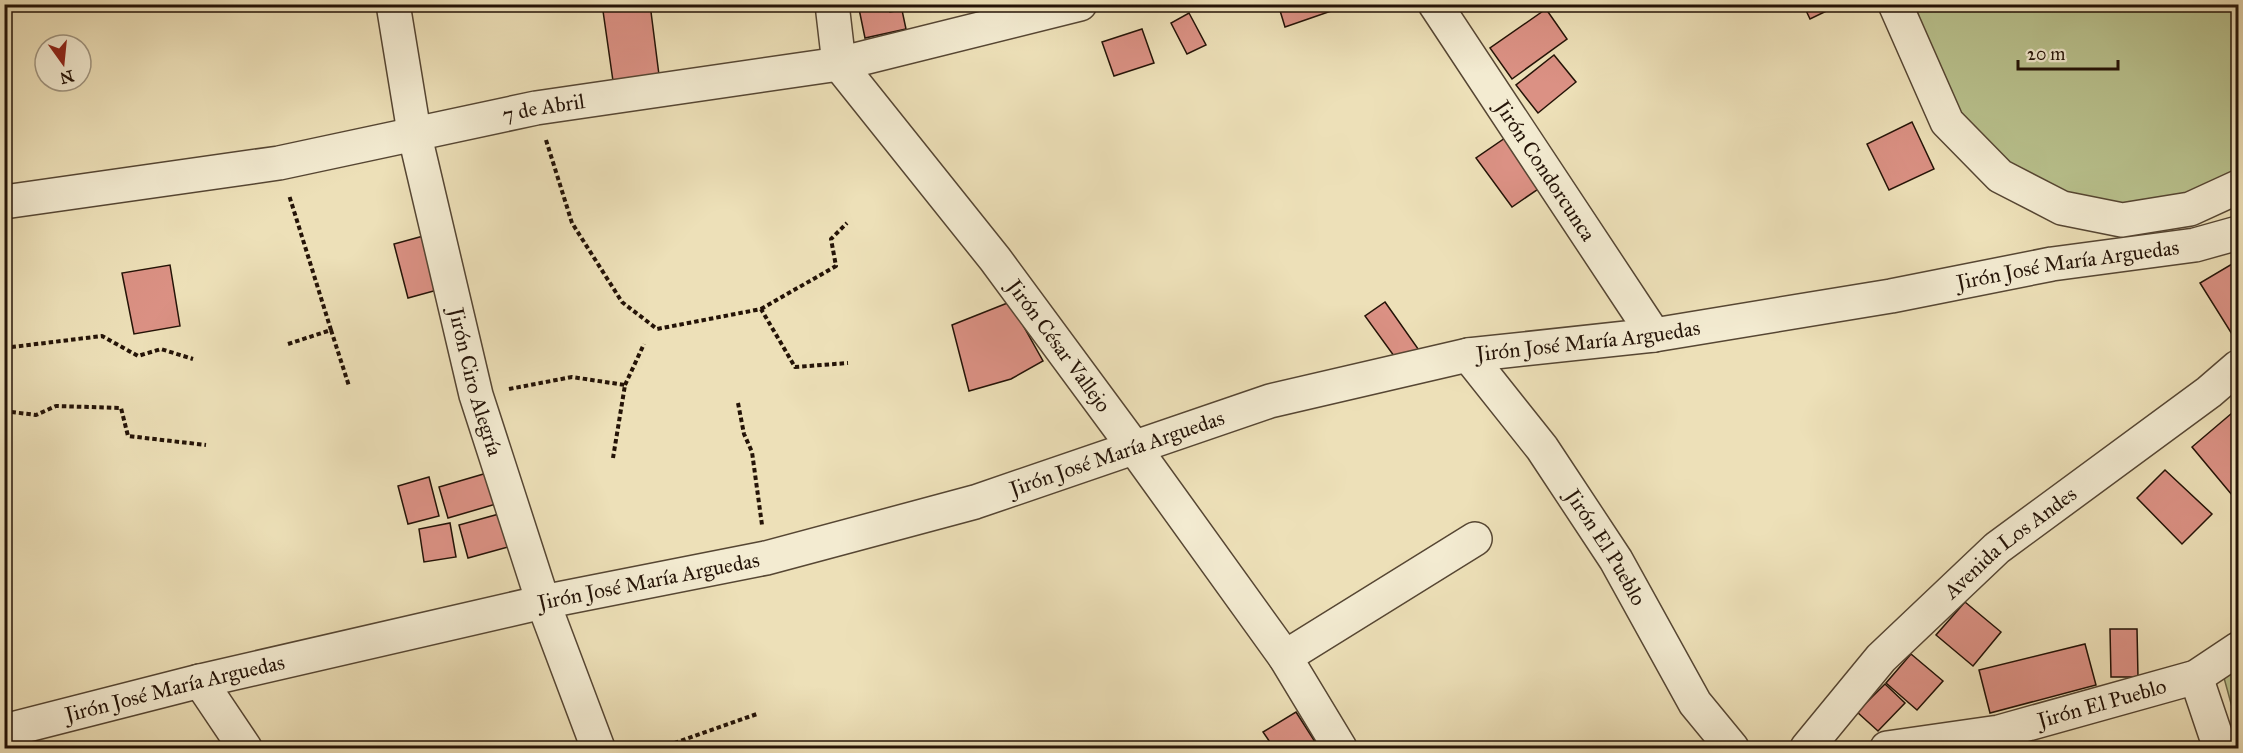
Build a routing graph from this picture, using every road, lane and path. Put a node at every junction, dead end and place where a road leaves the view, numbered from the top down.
1 (393, 4) edge
2 (832, 4) edge
3 (1080, 4) edge
4 (1435, 4) edge
5 (1895, 4) edge
6 (839, 64) junction
7 (536, 108) junction
8 (414, 132) junction
9 (279, 163) junction
10 (2238, 187) edge
11 (4, 202) edge
12 (847, 223) dead end
13 (2238, 233) edge
14 (761, 309) junction
15 (331, 330) junction
16 (1654, 335) junction
17 (288, 344) dead end
18 (644, 344) dead end
19 (4, 348) edge
20 (1468, 355) junction
21 (193, 359) dead end
22 (848, 363) dead end
23 (2238, 367) edge
24 (625, 385) junction
25 (349, 386) dead end
26 (476, 395) junction
27 (738, 403) dead end
28 (4, 411) edge
29 (206, 445) dead end
30 (1133, 446) junction
31 (613, 458) dead end
32 (1475, 539) dead end
33 (766, 558) junction
34 (543, 602) junction
35 (2238, 649) edge
36 (1285, 657) junction
37 (2196, 677) junction
38 (200, 681) junction
39 (758, 714) dead end
40 (4, 731) edge
41 (2001, 740) edge
42 (244, 748) edge
43 (598, 748) edge
44 (660, 748) edge
45 (1340, 748) edge
46 (1732, 748) edge
47 (1807, 748) edge
48 (1887, 748) edge
49 (2220, 748) edge

1 - 8 street, Jirón Ciro Alegría
2 - 6 street
3 - 6 street, 7 de Abril
4 - 16 street, Jirón Condorcunca
5 - 10 street
6 - 7 street, 7 de Abril
6 - 30 street, Jirón César Vallejo
7 - 8 street, 7 de Abril
7 - 14 path
8 - 9 street, 7 de Abril
8 - 26 street, Jirón Ciro Alegría
9 - 11 street, 7 de Abril
9 - 15 path
12 - 14 path
13 - 16 street, Jirón José María Arguedas
14 - 22 path
15 - 17 path
15 - 25 path
16 - 20 street, Jirón José María Arguedas
18 - 24 path
19 - 21 path
20 - 30 street, Jirón José María Arguedas
20 - 46 street, Jirón El Pueblo
23 - 47 street, Avenida Los Andes
24 - 26 path
24 - 31 path
26 - 34 street, Jirón Ciro Alegría
27 - 33 path
28 - 29 path
30 - 33 street, Jirón José María Arguedas
30 - 36 street, Jirón César Vallejo
32 - 36 street
33 - 34 street, Jirón José María Arguedas
34 - 38 street, Jirón José María Arguedas
34 - 43 street, Jirón Ciro Alegría
35 - 37 street, Jirón El Pueblo
36 - 45 street, Jirón César Vallejo
37 - 41 street, Jirón El Pueblo
37 - 49 street
38 - 40 street, Jirón José María Arguedas
38 - 42 street
39 - 44 path
41 - 48 street, Jirón El Pueblo

